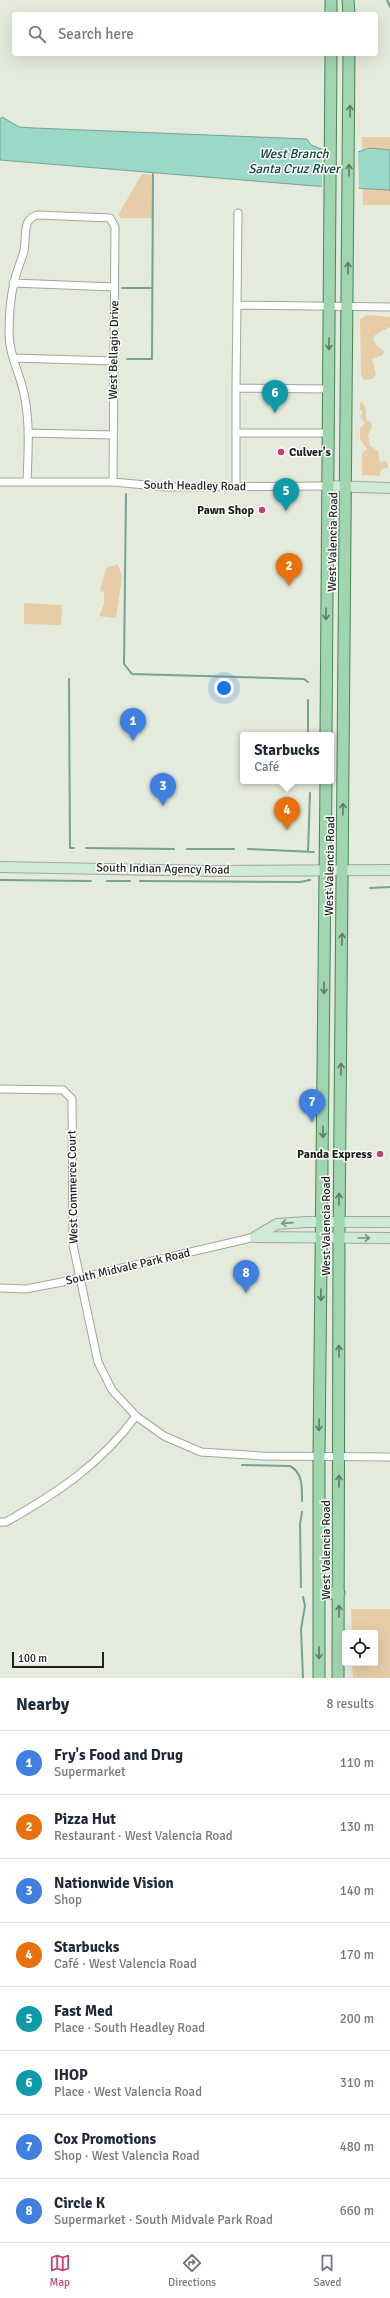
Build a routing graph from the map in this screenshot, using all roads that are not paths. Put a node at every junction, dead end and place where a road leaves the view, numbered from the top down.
1 (331, 0) edge
2 (348, 0) edge
3 (331, 12) edge
4 (348, 12) edge
5 (331, 56) edge
6 (349, 56) edge
7 (238, 213) dead end
8 (14, 283) junction
9 (114, 287) junction
10 (237, 305) junction
11 (330, 305) junction
12 (390, 307) edge
13 (348, 308) junction
14 (13, 358) junction
15 (114, 361) junction
16 (236, 388) junction
17 (328, 389) junction
18 (28, 433) junction
19 (236, 433) junction
20 (327, 433) junction
21 (113, 435) junction
22 (0, 482) edge
23 (26, 482) junction
24 (113, 482) junction
25 (326, 486) junction
26 (236, 487) junction
27 (346, 487) junction
28 (390, 488) edge
29 (326, 696) junction
30 (344, 697) junction
31 (326, 732) edge
32 (326, 784) edge
33 (0, 867) edge
34 (326, 870) junction
35 (390, 870) edge
36 (343, 871) junction
37 (324, 1040) junction
38 (341, 1041) junction
39 (0, 1089) edge
40 (322, 1222) junction
41 (339, 1222) junction
42 (390, 1222) edge
43 (255, 1237) junction
44 (322, 1238) junction
45 (339, 1238) junction
46 (390, 1238) edge
47 (80, 1278) junction
48 (0, 1288) edge
49 (136, 1416) junction
50 (319, 1455) junction
51 (339, 1455) junction
52 (390, 1456) edge
53 (0, 1522) edge
54 (319, 1593) junction
55 (339, 1593) junction
56 (319, 1678) edge
57 (338, 1678) edge

1 - 3 main road
2 - 4 main road
5 - 11 main road, West Valencia Road
13 -> 6 main road, West Valencia Road
7 - 10 street
8 - 9 street
8 - 9 street, West Bellagio Drive
8 - 14 street
9 - 15 street, West Bellagio Drive
10 - 11 street
10 - 16 street
11 - 13 street
11 -> 17 main road, West Valencia Road
12 - 13 street
13 - 27 main road, West Valencia Road
14 - 15 street
14 - 18 street
15 - 21 street, West Bellagio Drive
16 - 17 street
16 - 19 street
17 - 20 main road, West Valencia Road
18 - 21 street
18 - 23 street
19 - 20 street
19 - 26 street
20 - 25 main road, West Valencia Road
21 - 24 street, West Bellagio Drive
22 - 23 street, South Headley Road
23 - 24 street, South Headley Road
24 - 26 street, South Headley Road
25 - 26 street, South Headley Road
25 - 27 street, South Headley Road
25 -> 29 main road, West Valencia Road
27 - 28 street, South Headley Road
27 - 30 main road, West Valencia Road
29 - 30 main road
29 - 31 main road, West Valencia Road
36 -> 30 main road, West Valencia Road
32 - 34 main road, West Valencia Road
33 - 34 street, South Indian Agency Road
34 - 36 street, South Indian Agency Road
34 -> 37 main road, West Valencia Road
35 - 36 street, South Indian Agency Road
38 -> 36 main road, West Valencia Road
37 - 38 main road
37 -> 40 main road, West Valencia Road
41 -> 38 main road, West Valencia Road
39 - 47 street, West Commerce Court
40 - 41 street, South Midvale Park Road
40 -> 43 street, South Midvale Park Road
40 - 44 main road, West Valencia Road
41 - 42 street, South Midvale Park Road
41 - 45 main road, West Valencia Road
43 - 44 street, South Midvale Park Road
43 - 47 street, South Midvale Park Road
44 - 45 street, South Midvale Park Road
44 -> 50 main road, West Valencia Road
45 -> 46 street, South Midvale Park Road
51 -> 45 main road, West Valencia Road
47 - 48 street, South Midvale Park Road
47 - 49 street, West Commerce Court
49 - 50 street, West Commerce Court
49 - 53 street
50 - 51 street, West Commerce Court
50 - 54 main road, West Valencia Road
51 - 52 street, West Commerce Court
55 -> 51 main road, West Valencia Road
54 - 55 main road
54 -> 56 main road, West Valencia Road
57 -> 55 main road, West Valencia Road

